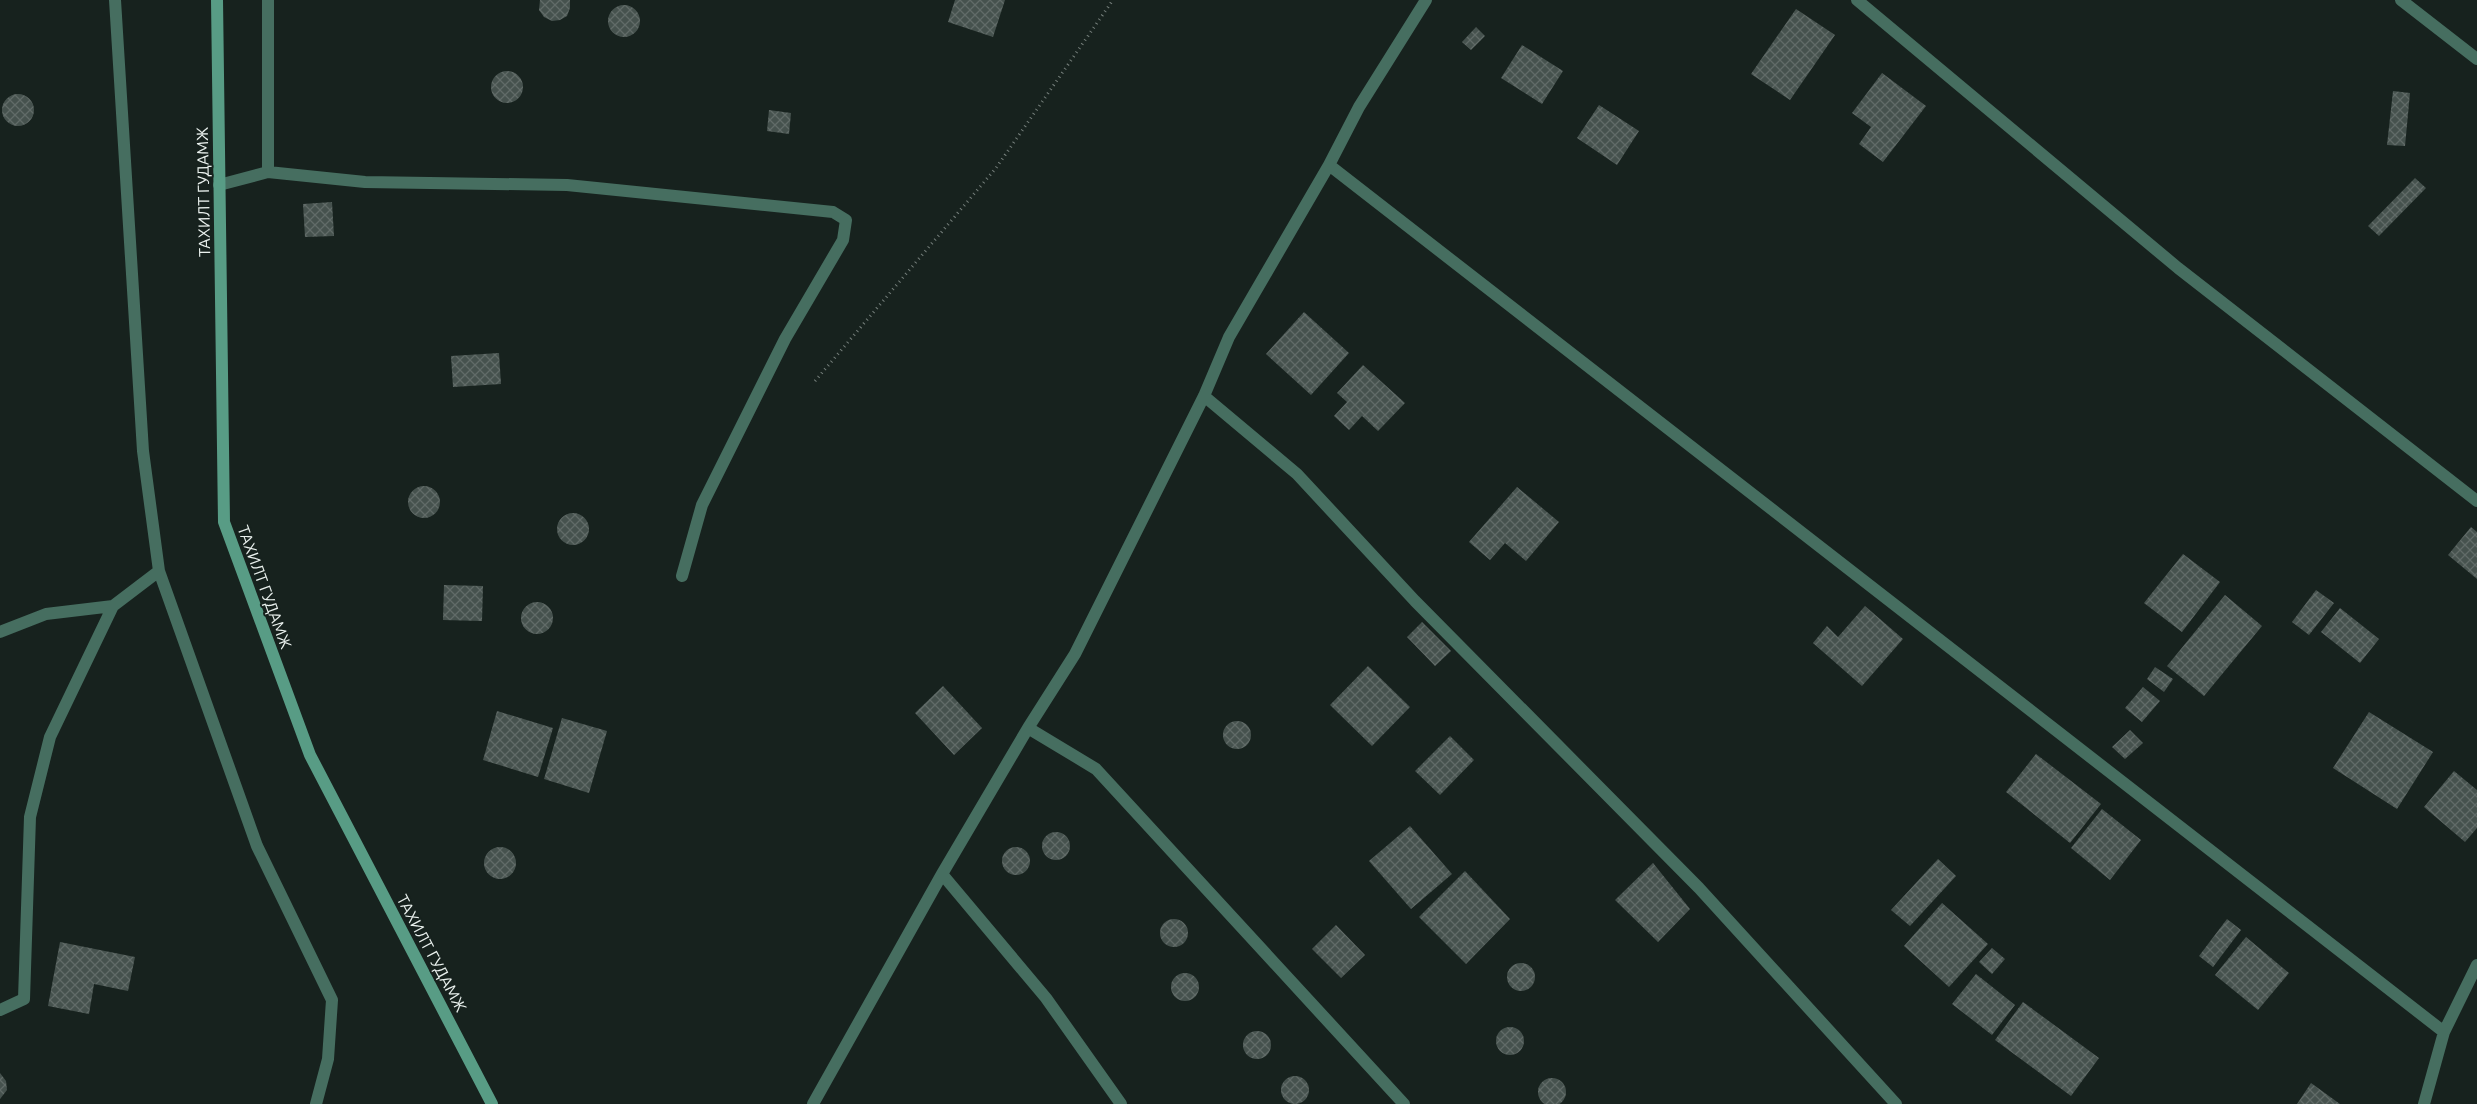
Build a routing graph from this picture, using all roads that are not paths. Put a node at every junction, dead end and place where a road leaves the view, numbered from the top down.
1 (115, 0) edge
2 (217, 0) edge
3 (268, 0) edge
4 (1426, 0) edge
5 (1857, 0) edge
6 (2401, 0) edge
7 (2477, 59) edge
8 (1330, 165) junction
9 (268, 172) junction
10 (220, 185) junction
11 (1204, 396) junction
12 (2477, 501) edge
13 (159, 571) junction
14 (682, 576) dead end
15 (112, 606) junction
16 (0, 632) edge
17 (1028, 728) junction
18 (942, 874) junction
19 (2477, 965) edge
20 (0, 1010) edge
21 (2444, 1032) junction
22 (316, 1104) edge
23 (492, 1104) edge
24 (813, 1104) edge
25 (1121, 1104) edge
26 (1404, 1104) edge
27 (1896, 1104) edge
28 (2424, 1104) edge

1 - 13 street
2 - 10 main road, ТАХИЛТ ГУДАМЖ
3 - 9 street
4 - 8 street
5 - 12 street
6 - 7 street
8 - 11 street
8 - 21 street
9 - 10 street
9 - 14 street
10 - 23 main road, ТАХИЛТ ГУДАМЖ
11 - 17 street
11 - 27 street
13 - 15 street
13 - 22 street
15 - 16 street
15 - 20 street
17 - 18 street
17 - 26 street
18 - 24 street
18 - 25 street
19 - 21 street
21 - 28 street

